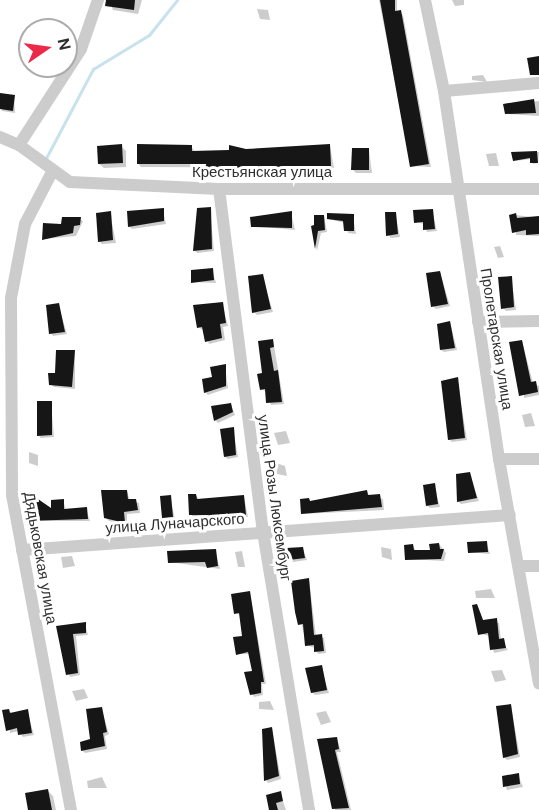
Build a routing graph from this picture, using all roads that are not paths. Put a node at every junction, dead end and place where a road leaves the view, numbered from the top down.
1 (98, 0) edge
2 (425, 0) edge
3 (539, 83) edge
4 (444, 91) junction
5 (0, 137) edge
6 (19, 145) junction
7 (52, 172) junction
8 (456, 187) junction
9 (219, 189) junction
10 (539, 189) edge
11 (539, 321) edge
12 (478, 322) junction
13 (500, 459) junction
14 (539, 459) edge
15 (510, 515) junction
16 (263, 532) junction
17 (22, 550) junction
18 (519, 566) junction
19 (539, 566) edge
20 (539, 683) edge
21 (71, 810) edge
22 (309, 810) edge

1 - 6 street
2 - 4 street, Пролетарская улица
3 - 4 street
4 - 8 street, Пролетарская улица
5 - 6 street, Крестьянская улица
6 - 7 street, Крестьянская улица
7 - 9 street, Крестьянская улица
7 - 17 street, Дядьковская улица
8 - 9 street, Крестьянская улица
8 - 10 street, Крестьянская улица
8 - 12 street, Пролетарская улица
9 - 16 street, улица Розы Люксембург
11 - 12 street
12 - 13 street, Пролетарская улица
13 - 14 street
13 - 15 street, Пролетарская улица
15 - 16 street, улица Луначарского
15 - 18 street, Пролетарская улица
16 - 17 street, улица Луначарского
16 - 22 street, улица Розы Люксембург
17 - 21 street, Дядьковская улица
18 - 19 street
18 - 20 street, Пролетарская улица

